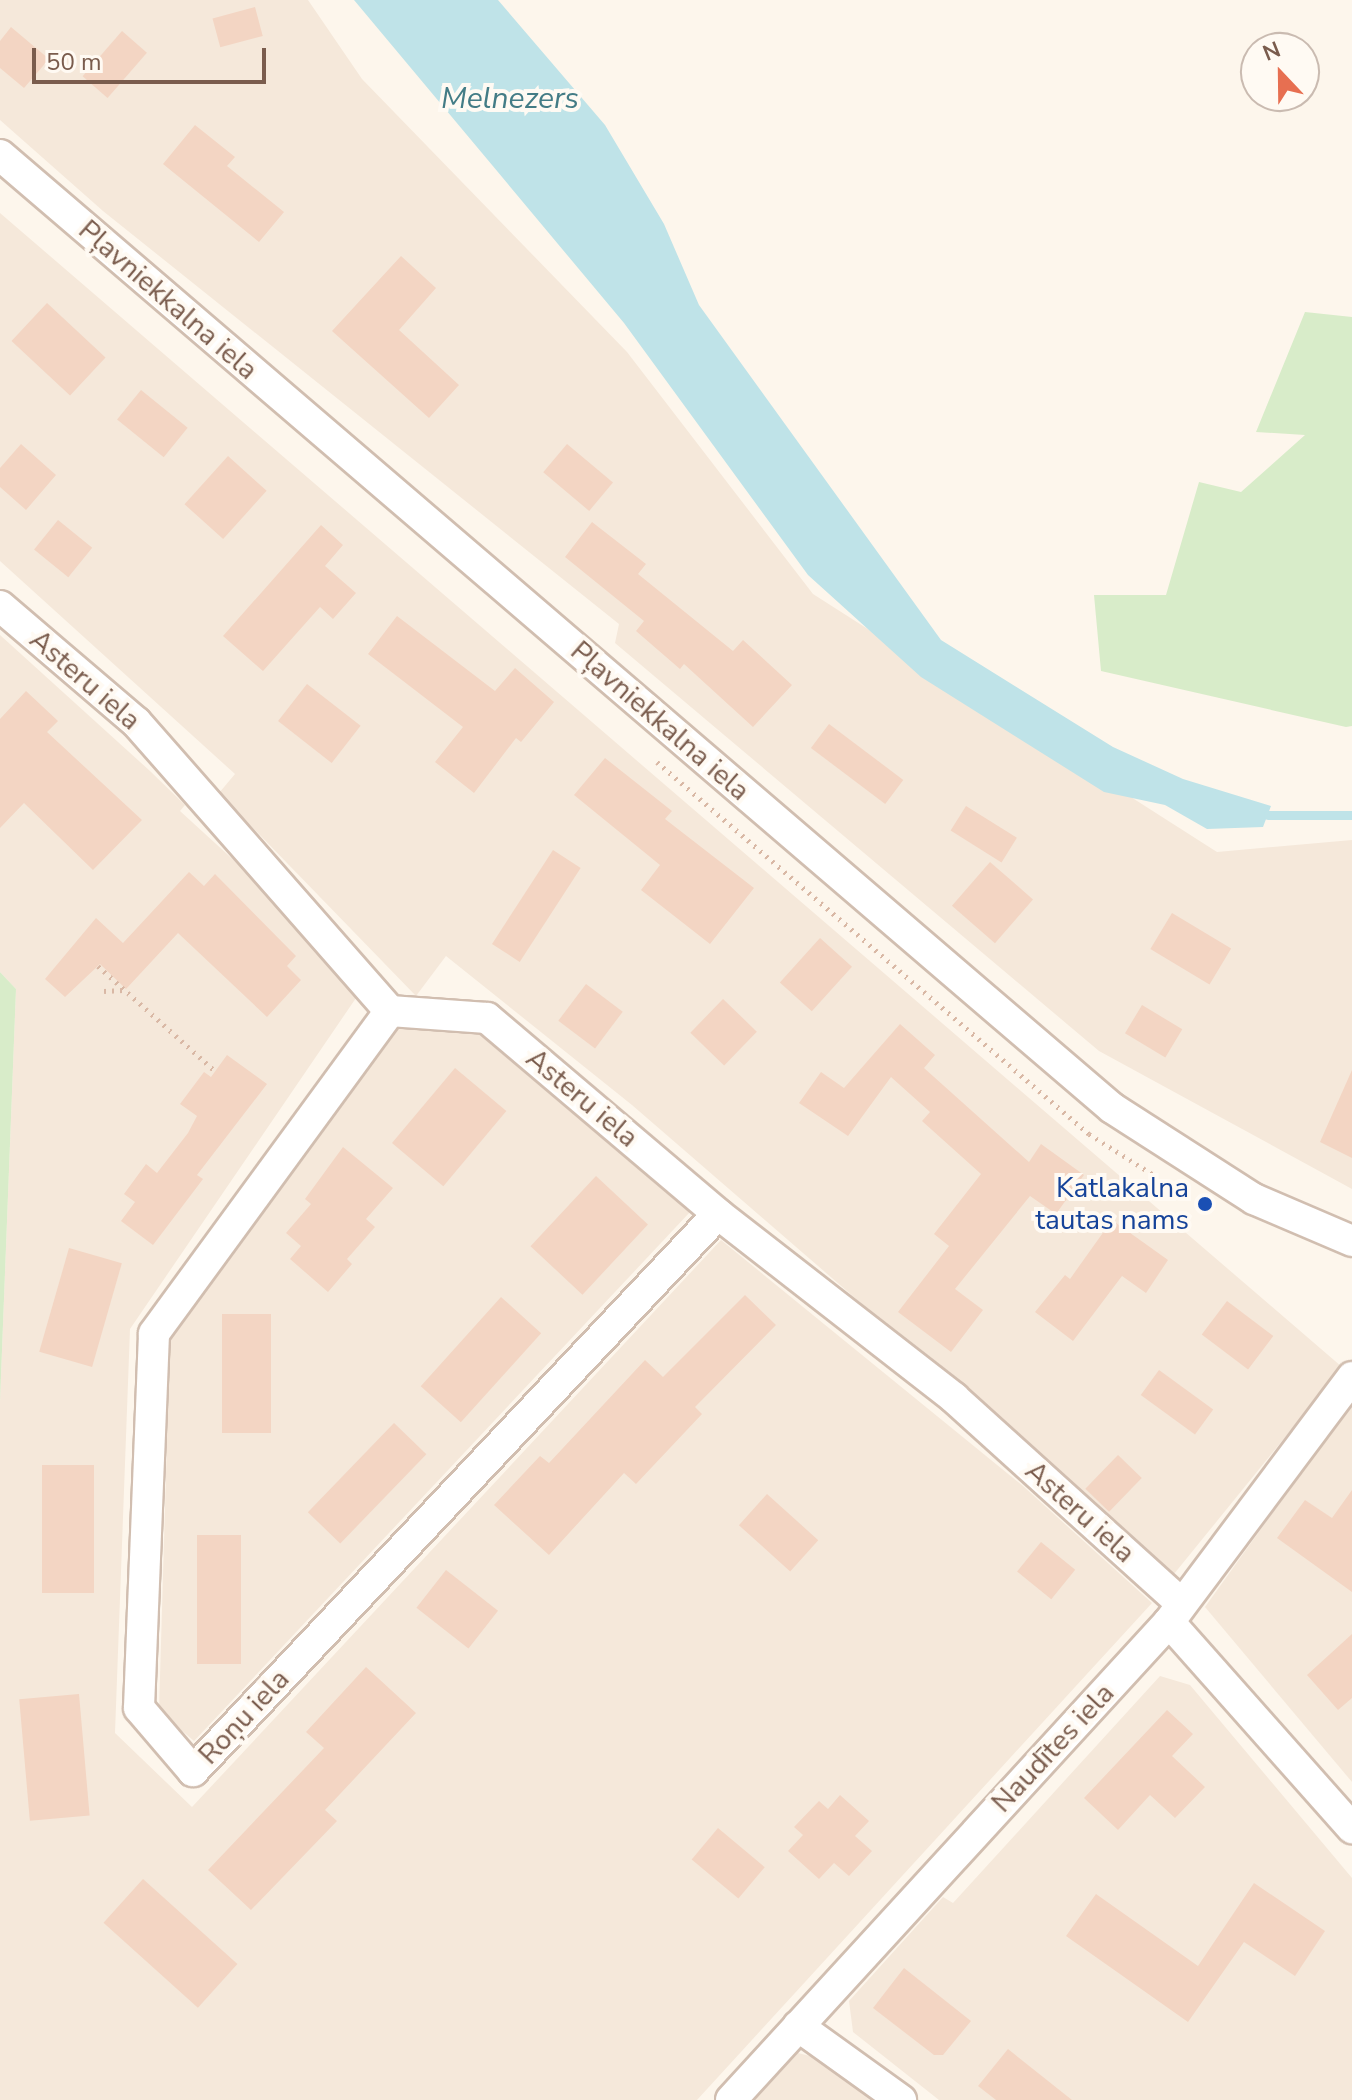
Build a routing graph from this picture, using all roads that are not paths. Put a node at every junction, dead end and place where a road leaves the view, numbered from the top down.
1 (0, 155) edge
2 (0, 606) edge
3 (390, 1011) junction
4 (718, 1214) junction
5 (1352, 1241) edge
6 (1352, 1377) edge
7 (1175, 1613) junction
8 (1352, 1828) edge
9 (798, 2026) junction
10 (731, 2100) edge
11 (901, 2100) edge

1 - 5 street, Pļavniekkalna iela
2 - 3 street, Asteru iela
3 - 4 street, Asteru iela
3 - 4 street, Roņu iela
4 - 7 street, Asteru iela
6 - 7 street, Naudītes iela
7 - 8 street, Asteru iela
7 - 9 street, Naudītes iela
9 - 10 street, Naudītes iela
9 - 11 street

